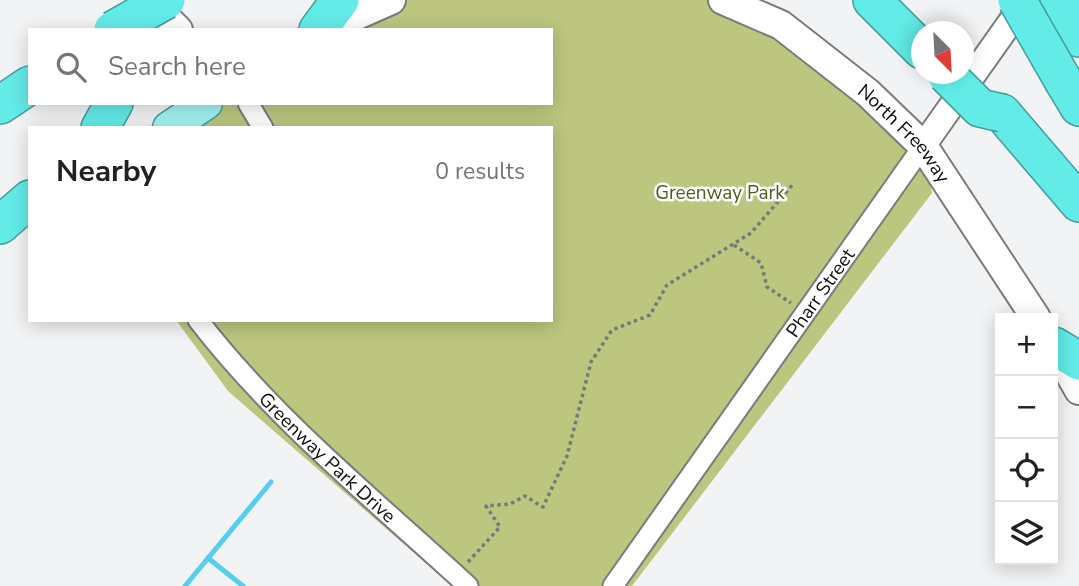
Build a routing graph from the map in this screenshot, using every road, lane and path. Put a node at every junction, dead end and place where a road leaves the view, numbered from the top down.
1 (340, 0) edge
2 (391, 0) edge
3 (723, 0) edge
4 (872, 0) edge
5 (898, 0) edge
6 (1030, 0) edge
7 (153, 6) edge
8 (911, 23) edge
9 (115, 28) edge
10 (176, 28) edge
11 (322, 28) edge
12 (326, 28) edge
13 (911, 34) edge
14 (1079, 38) edge
15 (974, 82) edge
16 (956, 84) edge
17 (28, 86) edge
18 (1074, 92) edge
19 (0, 105) edge
20 (113, 105) edge
21 (203, 105) edge
22 (249, 105) edge
23 (1012, 123) junction
24 (101, 126) edge
25 (172, 126) edge
26 (262, 126) edge
27 (923, 146) junction
28 (794, 183) dead end
29 (28, 201) edge
30 (1079, 203) edge
31 (28, 218) edge
32 (0, 225) edge
33 (0, 235) edge
34 (734, 245) junction
35 (805, 313) junction
36 (1035, 313) edge
37 (200, 322) edge
38 (1058, 348) edge
39 (1079, 390) edge
40 (462, 581) edge
41 (613, 586) edge

1 - 11 highway
2 - 12 main road
3 - 27 main road, North Freeway
4 - 13 highway
5 - 8 highway
6 - 14 highway
6 - 18 highway, bridge
6 - 27 street, Pharr Street
7 - 9 highway, bridge
7 - 10 main road
15 - 23 highway
16 - 23 highway, bridge
17 - 19 highway
20 - 24 highway
21 - 25 main road
22 - 26 street
23 - 30 highway
27 - 35 street, Pharr Street
27 - 36 main road, North Freeway
28 - 34 path
29 - 32 highway
31 - 33 main road
34 - 35 path
34 - 40 path
35 - 41 street, Pharr Street
37 - 40 street, Greenway Park Drive
38 - 39 main road, North Freeway

